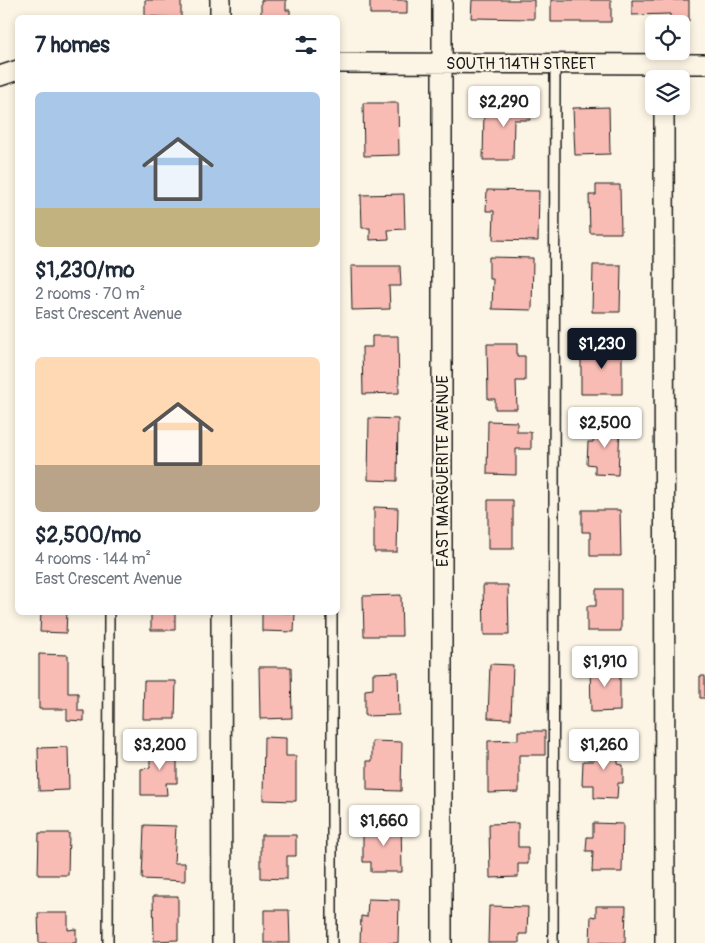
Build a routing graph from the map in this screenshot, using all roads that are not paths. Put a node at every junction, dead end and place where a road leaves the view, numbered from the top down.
1 (220, 0) edge
2 (442, 0) edge
3 (220, 15) edge
4 (340, 63) edge
5 (442, 63) junction
6 (555, 64) junction
7 (705, 64) edge
8 (648, 70) edge
9 (670, 70) edge
10 (15, 71) edge
11 (0, 76) edge
12 (664, 115) edge
13 (108, 615) edge
14 (221, 615) edge
15 (332, 615) edge
16 (108, 943) edge
17 (222, 943) edge
18 (332, 943) edge
19 (442, 943) edge
20 (553, 943) edge
21 (665, 943) edge

1 - 3 street
2 - 5 street, EAST MARGUERITE AVENUE
4 - 5 street, SOUTH 114TH STREET
5 - 6 street, SOUTH 114TH STREET
5 - 19 street, EAST MARGUERITE AVENUE
6 - 8 street, SOUTH 114TH STREET
6 - 20 lane
7 - 9 street, SOUTH 114TH STREET
10 - 11 street
12 - 21 street
13 - 16 lane
14 - 17 street
15 - 18 lane

